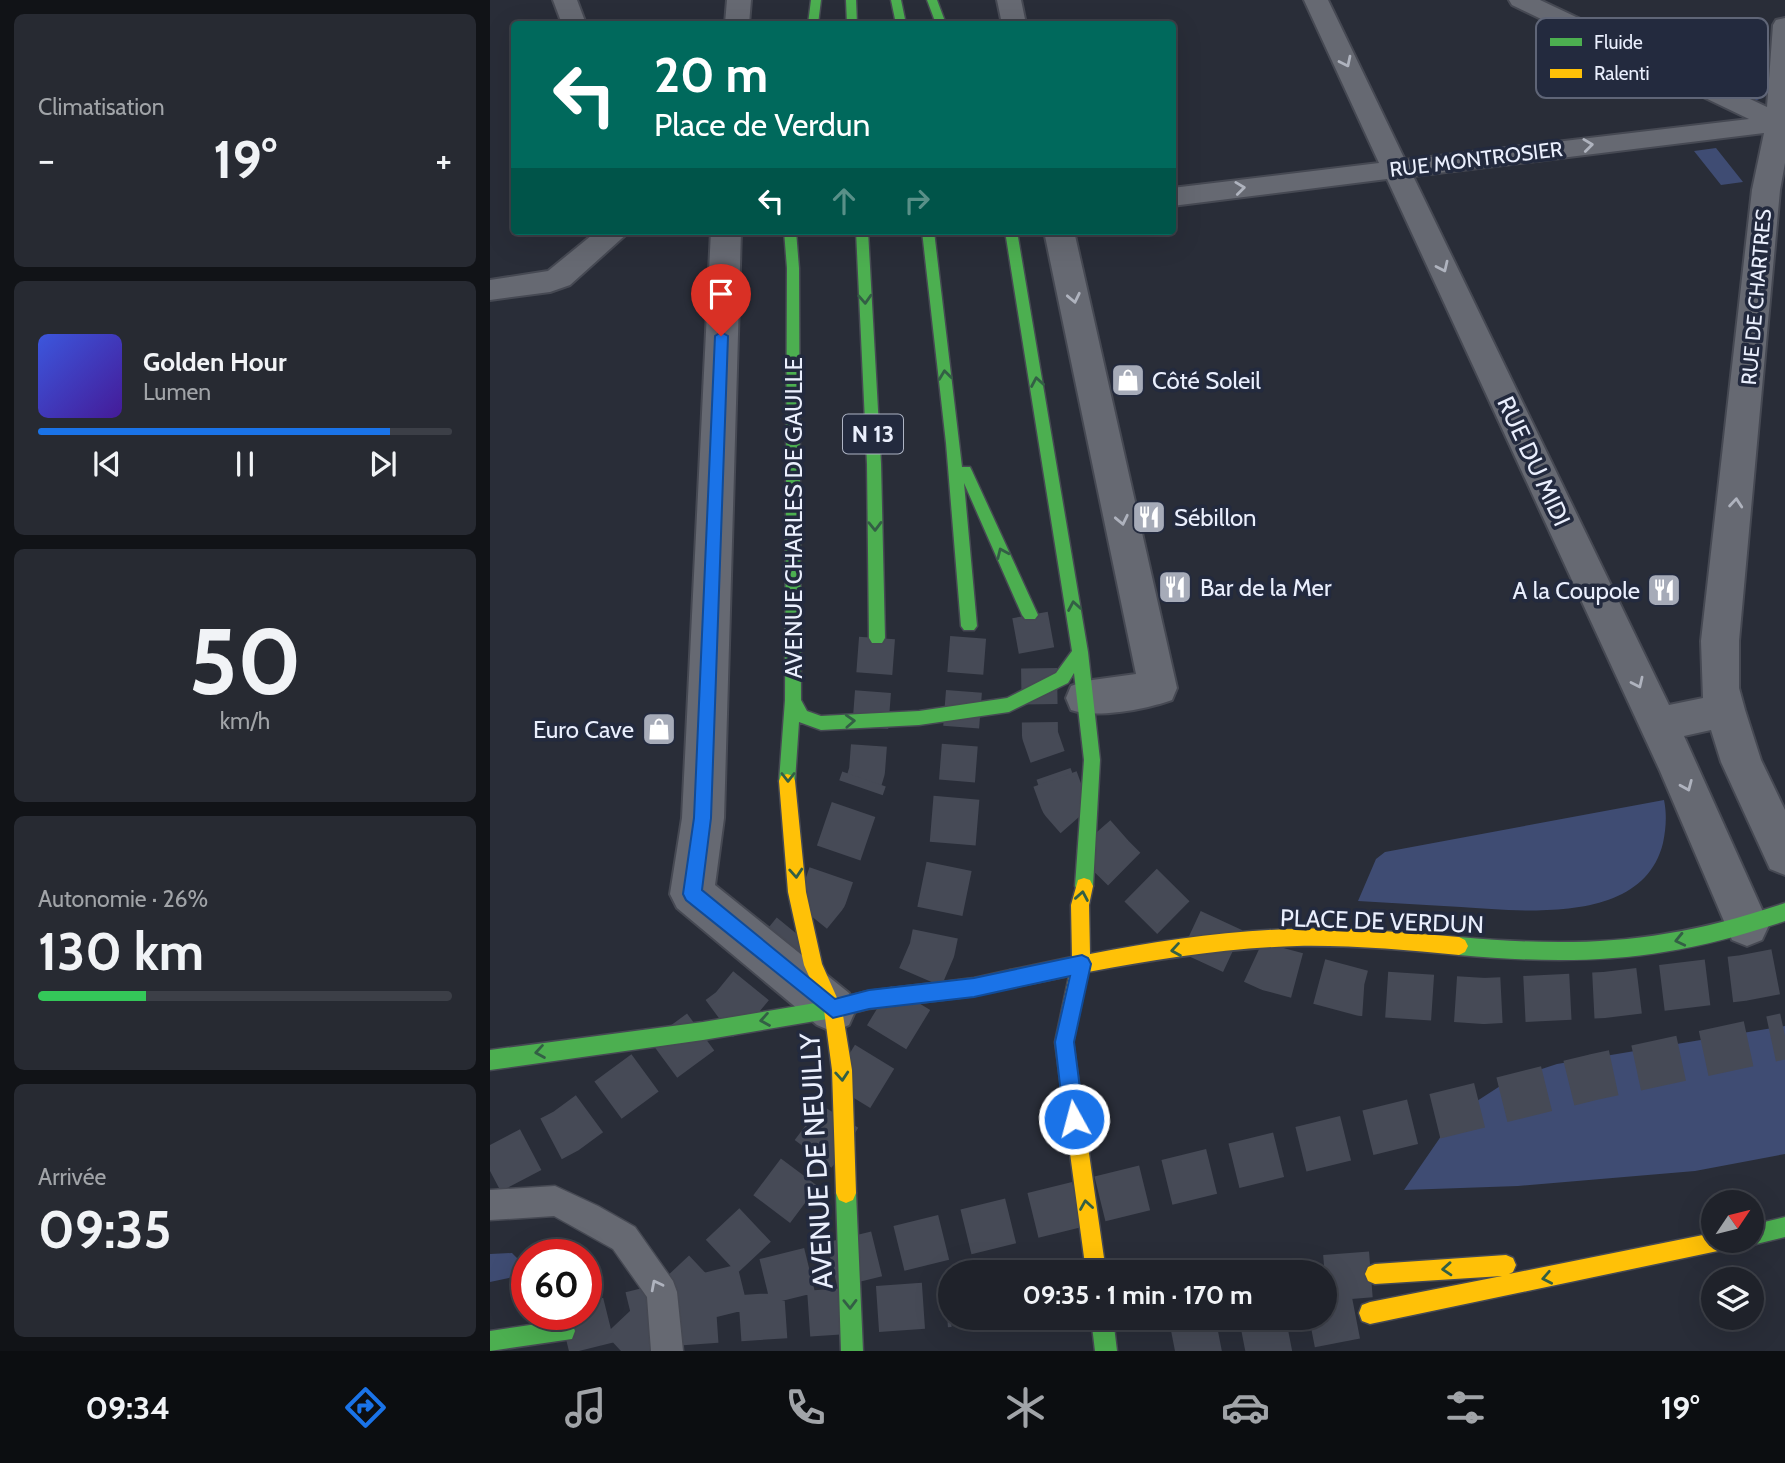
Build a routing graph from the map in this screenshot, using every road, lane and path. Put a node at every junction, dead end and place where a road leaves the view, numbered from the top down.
1 (565, 0) edge
2 (739, 0) edge
3 (816, 0) edge
4 (851, 0) edge
5 (896, 0) edge
6 (932, 0) edge
7 (1009, 0) edge
8 (1316, 0) edge
9 (1521, 0) edge
10 (1559, 18) edge
11 (573, 21) edge
12 (737, 21) edge
13 (813, 21) edge
14 (852, 21) edge
15 (900, 21) edge
16 (940, 21) edge
17 (1013, 21) edge
18 (1785, 25) edge
19 (1783, 52) edge
20 (1726, 98) edge
21 (1782, 125) edge
22 (1396, 168) junction
23 (1176, 196) edge
24 (610, 235) edge
25 (726, 235) edge
26 (790, 235) edge
27 (862, 235) edge
28 (928, 235) edge
29 (1012, 235) edge
30 (1060, 235) edge
31 (490, 290) edge
32 (953, 443) junction
33 (1030, 615) tunnel mouth
34 (970, 626) tunnel mouth
35 (877, 638) tunnel mouth
36 (1080, 652) junction
37 (1085, 698) junction
38 (793, 700) junction
39 (1725, 710) junction
40 (1658, 724) junction
41 (790, 806) joint
42 (1785, 855) edge
43 (1766, 919) edge
44 (1082, 964) junction
45 (833, 1009) junction
46 (490, 1060) edge
47 (490, 1205) edge
48 (1785, 1227) edge
49 (1764, 1232) edge
50 (1701, 1246) edge
51 (1662, 1255) junction
52 (1094, 1260) edge
53 (1376, 1274) tunnel mouth
54 (1370, 1313) tunnel mouth
55 (1103, 1330) edge
56 (564, 1331) tunnel mouth
57 (490, 1342) edge
58 (667, 1351) edge
59 (852, 1351) edge
60 (1106, 1351) edge

1 - 11 street
2 - 12 street
3 - 13 main road
4 - 14 main road
5 - 15 main road
6 - 16 main road
7 - 17 street
8 -> 22 street, RUE DU MIDI
9 - 10 street
18 - 19 street, RUE DE CHARTRES
19 - 21 street, RUE DE CHARTRES
20 - 21 street
22 -> 21 street, RUE MONTROSIER
39 -> 21 street, RUE DE CHARTRES
23 -> 22 street, RUE MONTROSIER
22 -> 40 street, RUE DU MIDI
24 - 31 street
25 - 45 street
26 - 38 main road, AVENUE CHARLES DE GAULLE
27 -> 35 main road, N 13
32 -> 28 main road
36 -> 29 main road
30 -> 37 street
33 -> 32 main road
32 - 34 main road
36 - 37 main road
38 -> 36 main road
44 -> 37 main road
38 -> 41 main road, AVENUE CHARLES DE GAULLE
39 - 40 street
39 - 42 street, RUE DE CHARTRES
40 -> 43 street, RUE DU MIDI
41 -> 45 main road, AVENUE DE NEUILLY
43 -> 44 main road, PLACE DE VERDUN
44 - 45 main road, PLACE DE VERDUN
52 -> 44 main road
45 -> 46 main road, PLACE DE VERDUN
45 -> 59 main road, AVENUE DE NEUILLY
58 -> 47 lane
48 - 49 main road
50 - 51 main road
51 -> 53 main road
51 -> 54 main road
55 - 60 main road
56 - 57 main road

